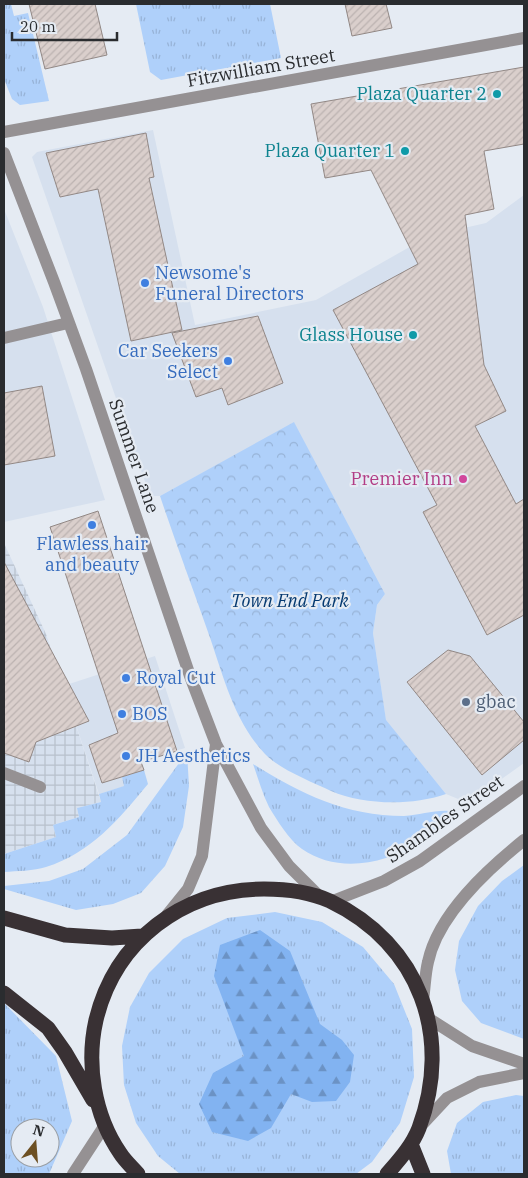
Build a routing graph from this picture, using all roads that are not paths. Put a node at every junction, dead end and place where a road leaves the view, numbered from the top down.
1 (524, 38) edge
2 (4, 132) edge
3 (4, 154) edge
4 (68, 323) junction
5 (4, 338) edge
6 (216, 744) junction
7 (4, 773) edge
8 (524, 786) edge
9 (40, 787) dead end
10 (524, 840) edge
11 (326, 900) junction
12 (166, 917) junction
13 (4, 918) edge
14 (142, 936) junction
15 (4, 993) edge
16 (423, 1000) junction
17 (428, 1018) junction
18 (524, 1064) edge
19 (524, 1073) edge
20 (99, 1110) junction
21 (105, 1125) junction
22 (418, 1129) junction
23 (411, 1144) junction
24 (73, 1174) edge
25 (138, 1174) edge
26 (387, 1174) edge
27 (423, 1174) edge

1 - 2 street, Fitzwilliam Street
3 - 4 street, Summer Lane
4 - 5 street
4 - 6 street, Summer Lane
6 - 11 street, Summer Lane
6 - 12 street, Summer Lane
7 - 9 street
8 - 11 street, Shambles Street
10 - 16 street
11 - 12 highway
11 - 16 highway
12 - 14 highway
13 - 14 highway
14 - 20 highway
15 - 20 highway
16 - 17 highway
17 - 18 street
17 - 22 highway
19 - 22 street
20 - 21 highway
21 - 24 street
21 - 25 highway
22 - 23 highway
23 - 26 highway
23 - 27 highway

